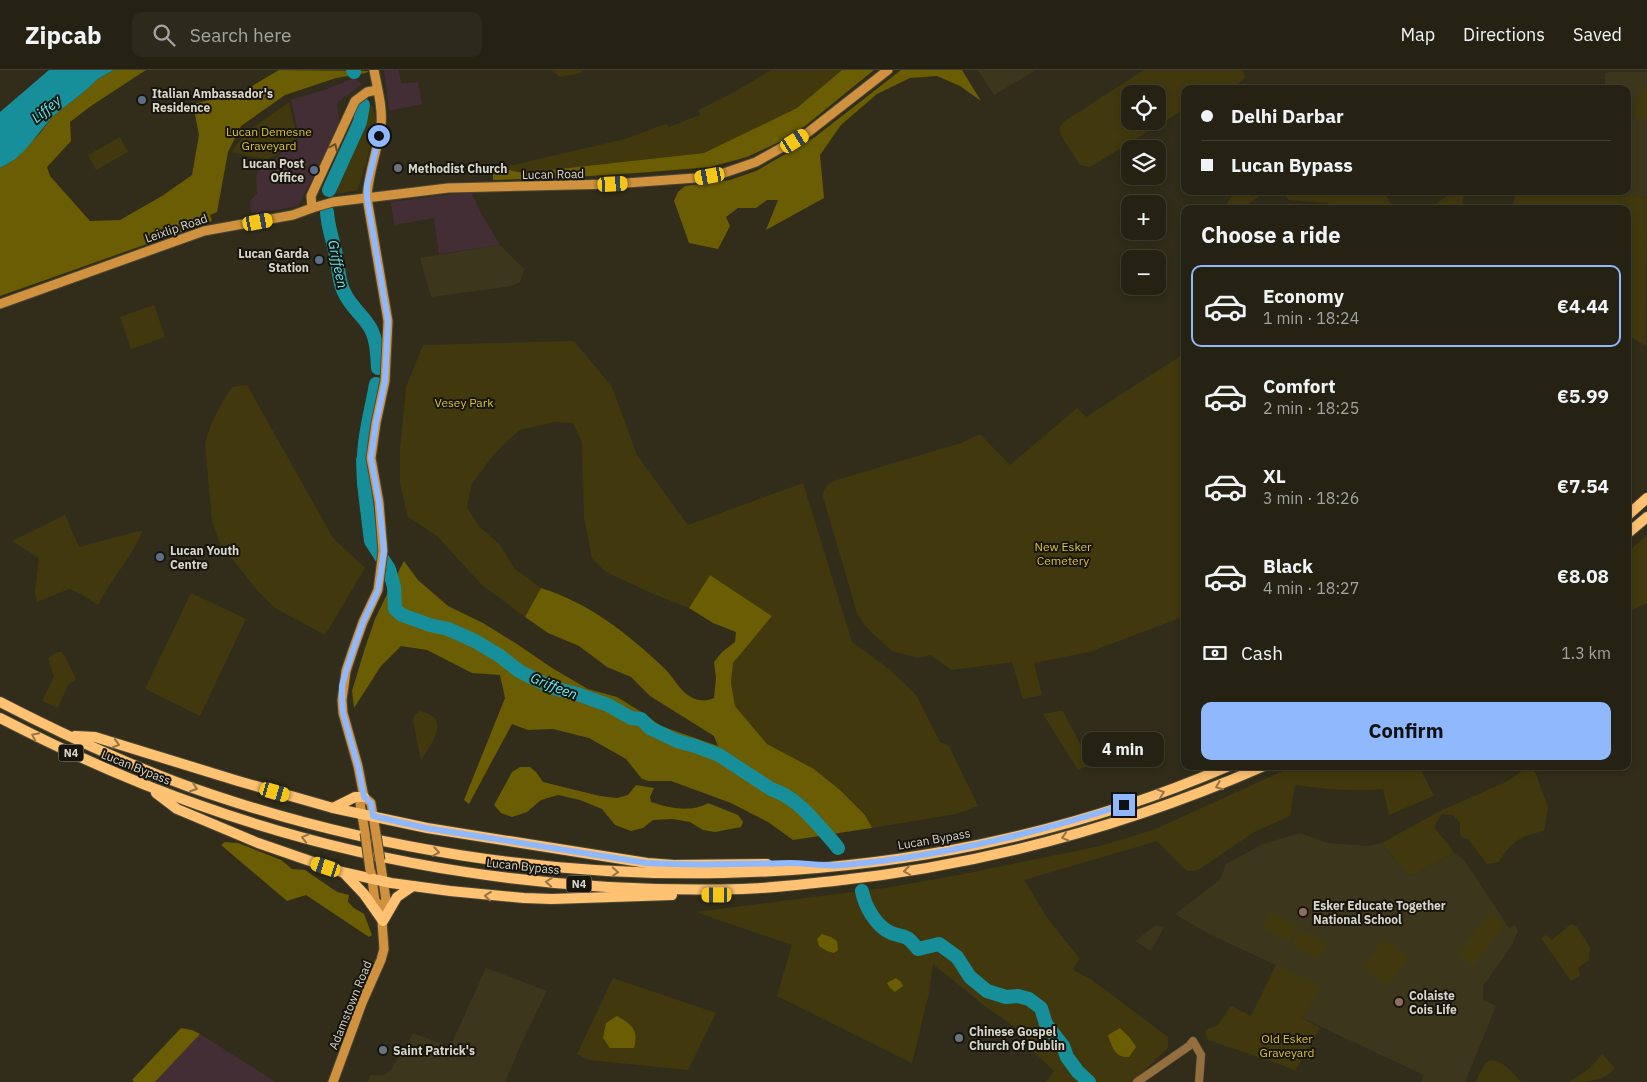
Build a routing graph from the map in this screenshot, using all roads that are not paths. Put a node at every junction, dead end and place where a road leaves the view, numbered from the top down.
1 (374, 70) edge
2 (888, 70) edge
3 (377, 90) junction
4 (367, 198) junction
5 (312, 208) junction
6 (0, 304) edge
7 (1647, 498) edge
8 (1631, 511) edge
9 (1647, 517) edge
10 (1631, 530) edge
11 (0, 702) edge
12 (0, 718) edge
13 (68, 736) junction
14 (1219, 770) edge
15 (1255, 770) edge
16 (144, 785) junction
17 (364, 797) junction
18 (333, 808) junction
19 (368, 819) junction
20 (841, 866) junction
21 (342, 872) junction
22 (371, 874) junction
23 (382, 876) junction
24 (413, 886) junction
25 (772, 887) junction
26 (381, 907) junction
27 (383, 921) junction
28 (333, 1082) edge
29 (1137, 1082) edge
30 (1199, 1082) edge

1 - 3 main road, Adamstown Road
2 - 4 main road, Lucan Road
3 - 4 main road, Adamstown Road
5 -> 3 main road
4 - 5 main road, Leixlip Road
4 - 17 main road, Adamstown Road
5 - 6 main road, Leixlip Road
7 - 8 highway
9 - 10 highway
11 - 13 highway, Lucan Bypass / N4
16 -> 12 highway, Lucan Bypass / N4
13 -> 18 highway
13 -> 20 highway, Lucan Bypass / N4
20 -> 14 highway, Lucan Bypass / N4
15 -> 25 highway, Lucan Bypass / N4
16 - 21 highway
25 -> 16 highway, Lucan Bypass / N4
17 - 18 highway
17 - 19 main road, Adamstown Road
18 - 19 highway
19 - 20 highway
19 - 22 main road, Adamstown Road, bridge
19 - 23 main road, Adamstown Road, bridge
21 - 22 highway
21 - 27 highway
22 - 23 highway
22 - 26 main road, Adamstown Road
23 - 24 highway
23 - 26 main road, Adamstown Road
25 -> 24 highway
24 - 27 highway
26 - 27 main road, Adamstown Road
27 - 28 main road, Adamstown Road
29 - 30 street

